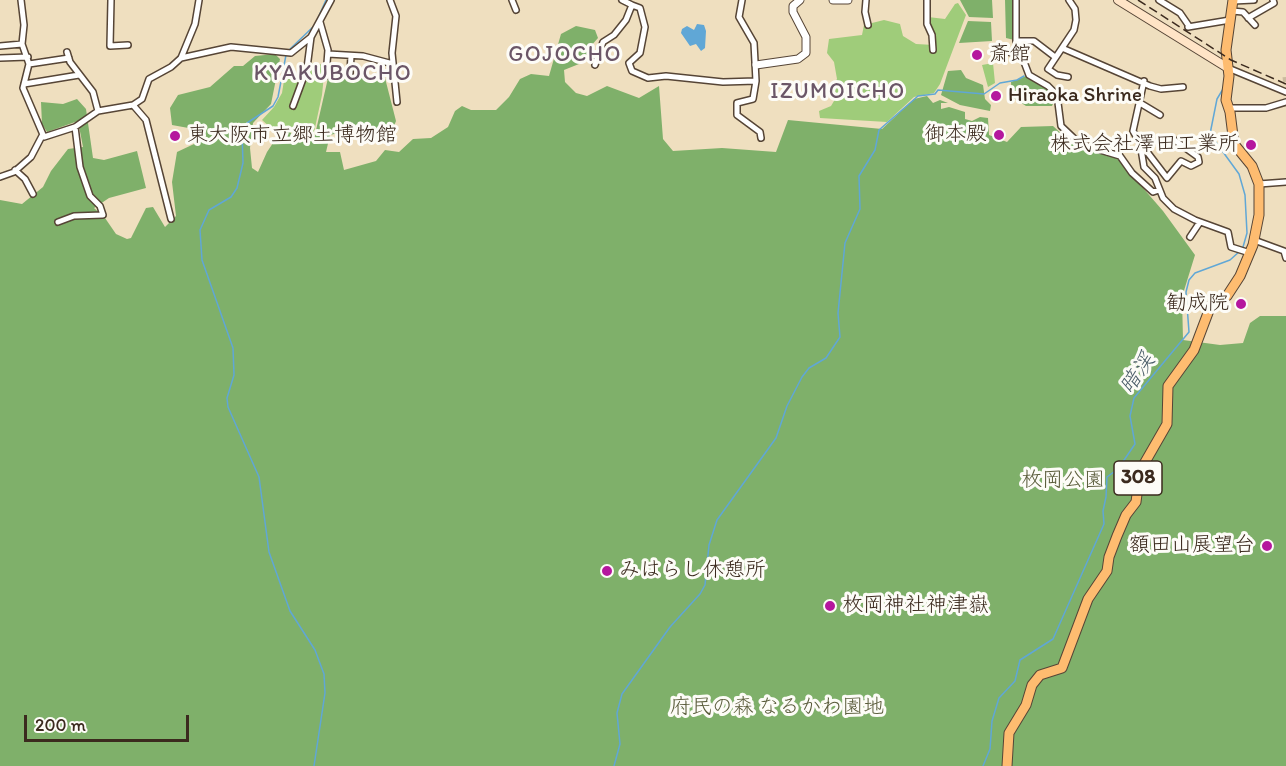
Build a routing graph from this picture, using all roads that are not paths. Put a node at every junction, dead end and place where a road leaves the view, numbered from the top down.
1 (21, 0) edge
2 (111, 0) edge
3 (199, 0) edge
4 (331, 0) edge
5 (390, 0) edge
6 (512, 0) edge
7 (622, 0) edge
8 (742, 0) edge
9 (800, 0) edge
10 (833, 0) edge
11 (848, 0) edge
12 (866, 0) edge
13 (927, 0) edge
14 (1016, 0) edge
15 (1069, 0) edge
16 (1118, 0) edge
17 (1159, 0) edge
18 (1254, 0) edge
19 (1273, 0) edge
20 (645, 2) dead end
21 (632, 5) junction
22 (640, 8) junction
23 (1232, 8) edge
24 (516, 10) dead end
25 (1248, 18) junction
26 (320, 22) junction
27 (868, 25) dead end
28 (1255, 25) dead end
29 (311, 37) junction
30 (1021, 41) junction
31 (22, 44) junction
32 (128, 45) dead end
33 (0, 46) edge
34 (1062, 48) junction
35 (933, 50) dead end
36 (1001, 51) dead end
37 (328, 54) junction
38 (1021, 54) junction
39 (351, 56) junction
40 (28, 57) junction
41 (1055, 57) junction
42 (0, 58) edge
43 (181, 58) junction
44 (29, 64) junction
45 (393, 64) junction
46 (595, 65) dead end
47 (756, 65) junction
48 (1228, 68) junction
49 (350, 73) dead end
50 (79, 75) junction
51 (326, 76) dead end
52 (1068, 76) dead end
53 (756, 81) junction
54 (1144, 81) junction
55 (24, 84) junction
56 (1183, 87) dead end
57 (1286, 92) edge
58 (397, 102) dead end
59 (1286, 102) edge
60 (1140, 103) junction
61 (133, 105) junction
62 (293, 106) dead end
63 (1229, 108) junction
64 (98, 111) junction
65 (1160, 115) dead end
66 (75, 128) junction
67 (42, 136) junction
68 (761, 138) dead end
69 (1173, 139) dead end
70 (1140, 143) junction
71 (15, 170) junction
72 (0, 177) edge
73 (1286, 182) edge
74 (1259, 184) junction
75 (1159, 190) junction
76 (33, 194) dead end
77 (171, 219) dead end
78 (58, 222) dead end
79 (1200, 222) junction
80 (1190, 237) dead end
81 (1254, 240) junction
82 (1244, 250) junction
83 (1286, 258) edge
84 (1007, 766) edge

1 - 31 street
2 - 32 street
3 - 43 street
4 - 26 street
5 - 45 street
6 - 24 street
7 - 21 street
8 - 47 street
9 - 47 street
10 - 11 street
12 - 27 street
13 - 35 street
14 - 30 street
15 - 34 street
16 - 48 main road
17 - 23 street
18 - 23 street
19 - 25 street
20 - 22 street
21 - 22 street
21 - 46 street
22 - 53 street
23 - 25 street
23 - 48 highway, 308
25 - 28 street
26 - 29 street
26 - 37 street
29 - 43 street
29 - 62 street
30 - 38 street
30 - 41 street
31 - 33 street
31 - 40 street
34 - 41 street
34 - 54 street
36 - 38 street
37 - 39 street
37 - 51 street
38 - 75 street
39 - 45 street
39 - 49 street
40 - 42 street
40 - 44 street
41 - 52 street
43 - 61 street
44 - 50 street
44 - 55 street
45 - 58 street
47 - 53 street
48 - 57 street
48 - 63 highway, 308
50 - 55 street
50 - 64 street
53 - 68 street
54 - 56 street
54 - 60 street
55 - 67 street
59 - 63 street
60 - 65 street
60 - 70 street
61 - 64 street
61 - 77 street
63 - 74 highway, 308
64 - 66 street
66 - 67 street
66 - 78 street
67 - 71 street
69 - 70 street
70 - 75 street
71 - 72 street
71 - 76 street
73 - 74 street
74 - 81 highway, 308
75 - 79 street
79 - 80 street
79 - 82 street
81 - 82 highway, 308
81 - 83 street
82 - 84 highway, 308

